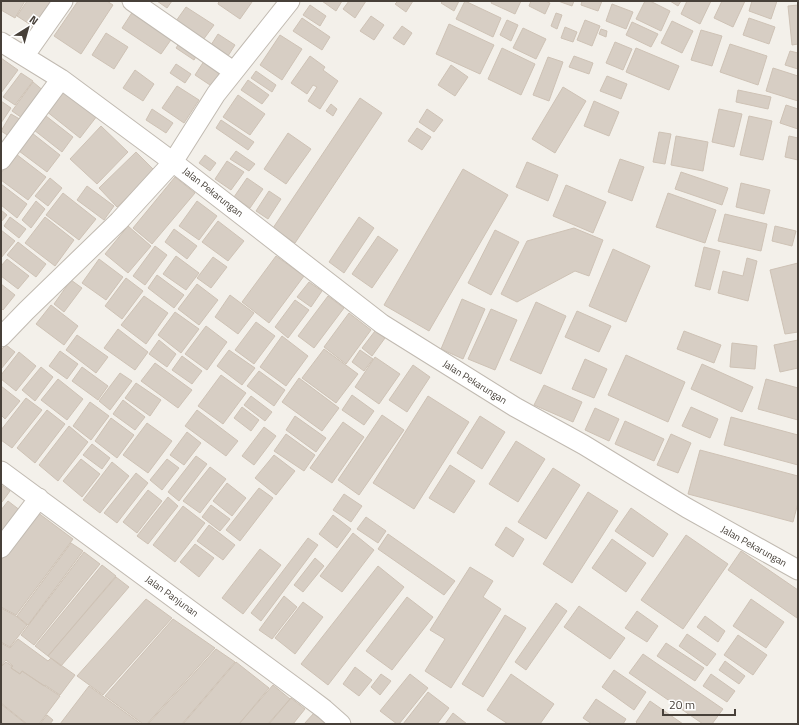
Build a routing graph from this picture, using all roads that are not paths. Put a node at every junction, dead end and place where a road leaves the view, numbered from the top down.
1 (63, 1) edge
2 (132, 1) edge
3 (290, 1) edge
4 (1, 42) edge
5 (25, 55) junction
6 (234, 71) junction
7 (61, 79) junction
8 (1, 160) edge
9 (173, 162) junction
10 (1, 337) edge
11 (1, 471) edge
12 (38, 498) junction
13 (1, 548) edge
14 (798, 570) edge
15 (341, 724) edge

1 - 5 street
2 - 6 street
3 - 6 street, Jalan Pekarungan
4 - 5 street, Jalan Pekarungan
5 - 7 street, Jalan Pekarungan
6 - 9 street, Jalan Pekarungan
7 - 8 street
7 - 9 street, Jalan Pekarungan
9 - 10 street
9 - 14 street, Jalan Pekarungan
11 - 12 street, Jalan Panjunan
12 - 13 street
12 - 15 street, Jalan Panjunan

